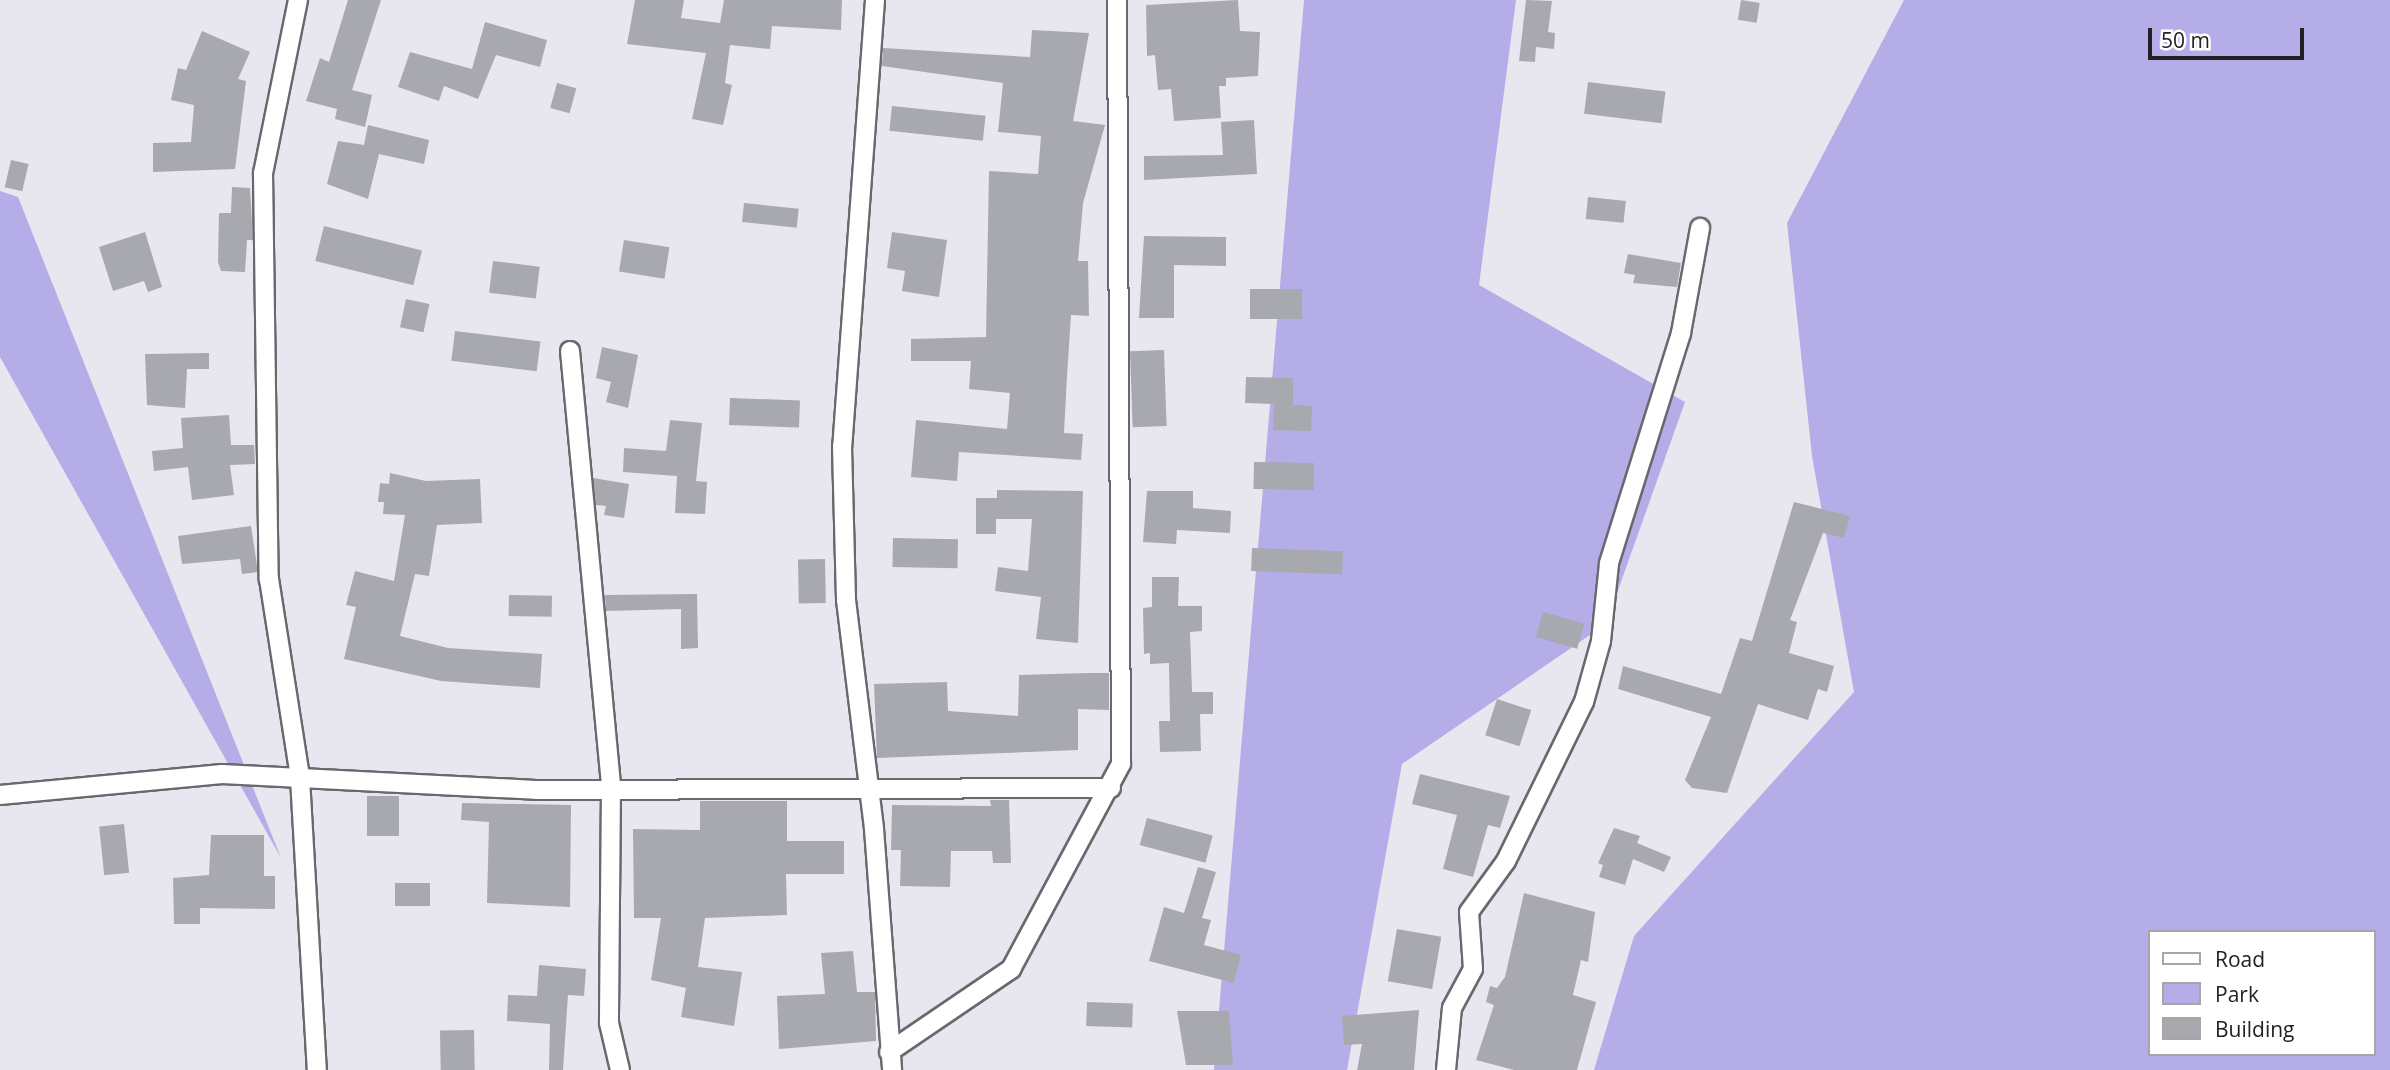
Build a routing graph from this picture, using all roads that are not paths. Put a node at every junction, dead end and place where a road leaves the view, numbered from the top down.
1 (298, 0) edge
2 (875, 0) edge
3 (1117, 0) edge
4 (1700, 228) dead end
5 (570, 351) dead end
6 (300, 778) junction
7 (611, 788) junction
8 (869, 788) junction
9 (1111, 788) junction
10 (0, 795) edge
11 (890, 1061) edge
12 (317, 1070) edge
13 (620, 1070) edge
14 (1446, 1070) edge

1 - 6 street
2 - 8 street
3 - 9 street
4 - 14 street
5 - 7 street
6 - 7 street
6 - 10 street
6 - 12 street
7 - 8 street
7 - 13 street
8 - 9 street
8 - 11 street
9 - 11 street

